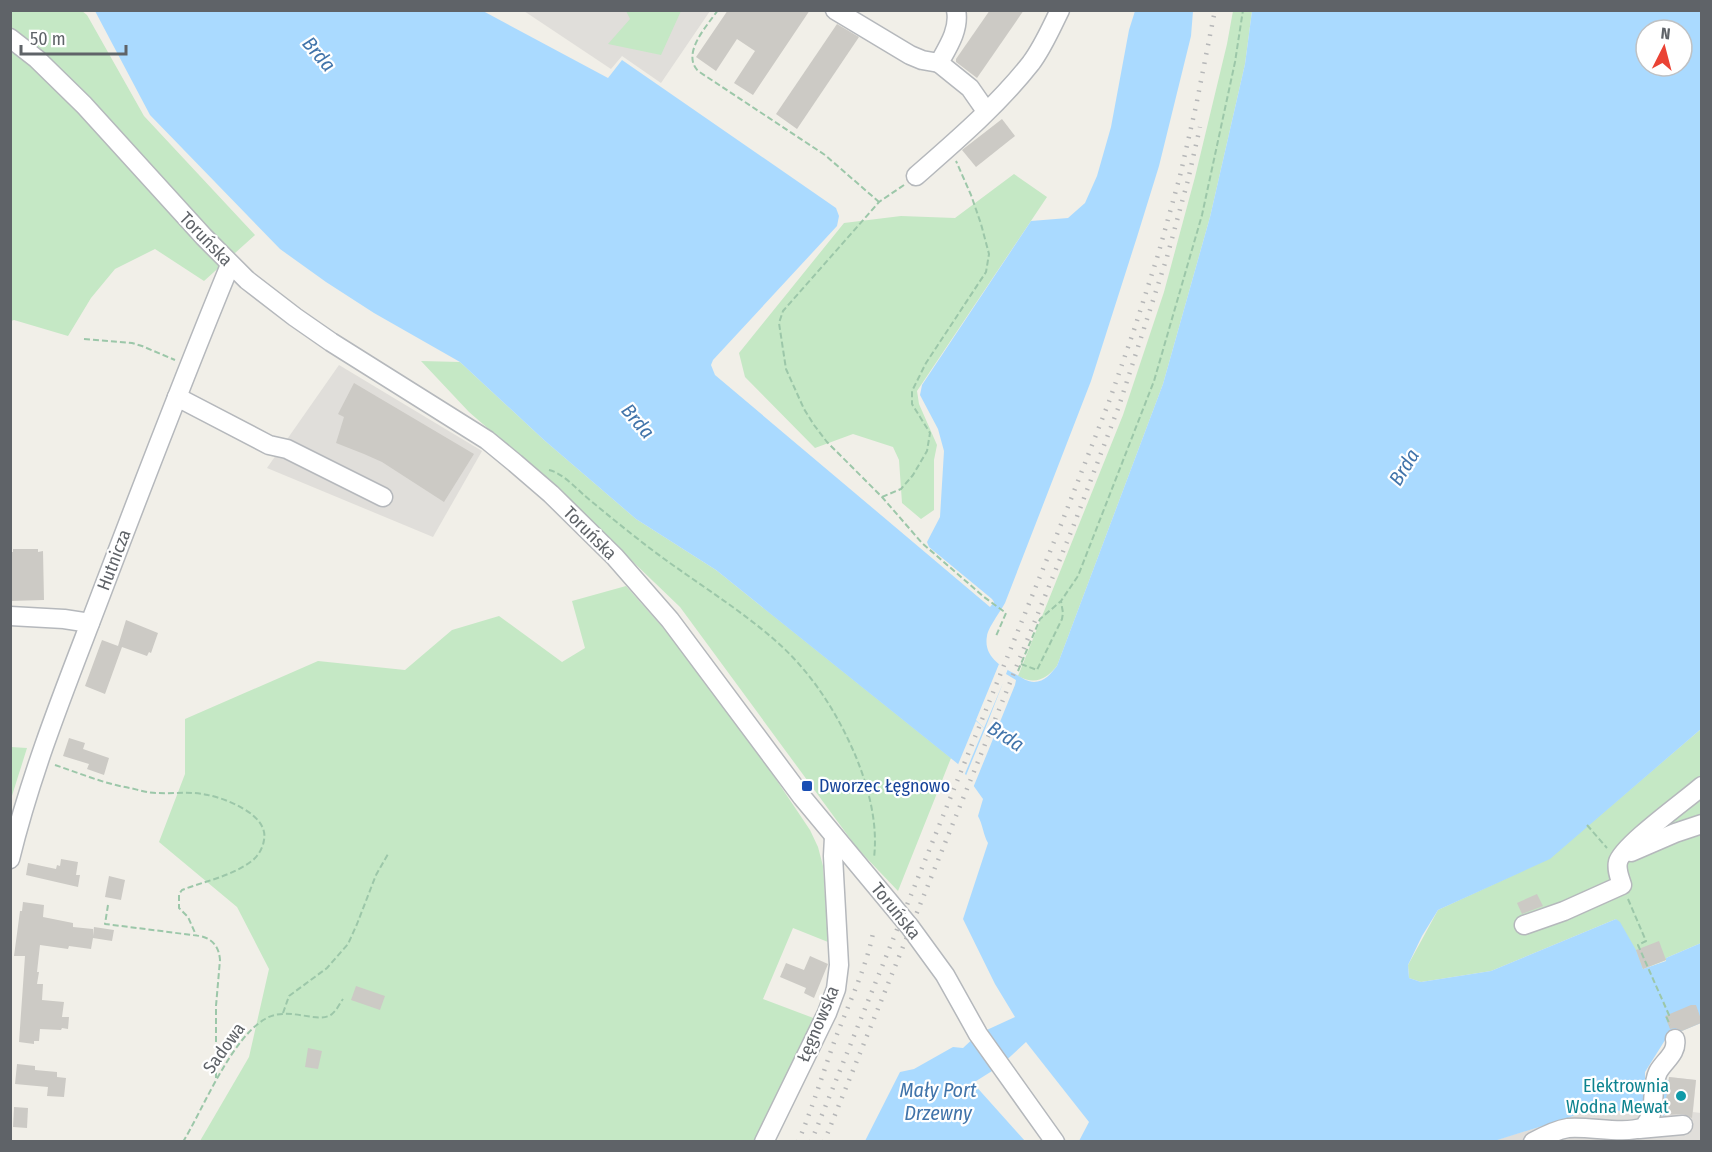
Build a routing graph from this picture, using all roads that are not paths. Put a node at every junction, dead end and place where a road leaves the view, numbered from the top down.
1 (835, 10) edge
2 (956, 10) edge
3 (1060, 10) edge
4 (10, 38) edge
5 (939, 63) junction
6 (986, 111) junction
7 (916, 176) road end
8 (230, 265) junction
9 (177, 397) junction
10 (383, 497) dead end
11 (10, 616) edge
12 (90, 623) junction
13 (1701, 786) edge
14 (1701, 824) edge
15 (834, 837) junction
16 (1627, 849) junction
17 (10, 859) edge
18 (869, 879) junction
19 (835, 899) junction
20 (1524, 925) dead end
21 (1675, 1039) dead end
22 (1683, 1125) dead end
23 (1639, 1129) junction
24 (764, 1142) edge
25 (1055, 1142) edge
26 (1533, 1142) edge

1 - 5 street
2 - 5 street
3 - 6 street
4 - 8 street, Toruńska
5 - 6 street
6 - 7 street
8 - 9 street, Hutnicza
8 - 15 street, Toruńska
9 - 10 street
9 - 12 street, Hutnicza
11 - 12 street
12 - 17 street, Hutnicza
13 - 16 street
14 - 16 street
15 - 18 street, Toruńska
15 - 19 street, Łęgnowska
16 - 20 street
18 - 19 street
18 - 25 street, Toruńska
19 - 24 street, Łęgnowska
21 - 23 street
22 - 23 street
23 - 26 street

